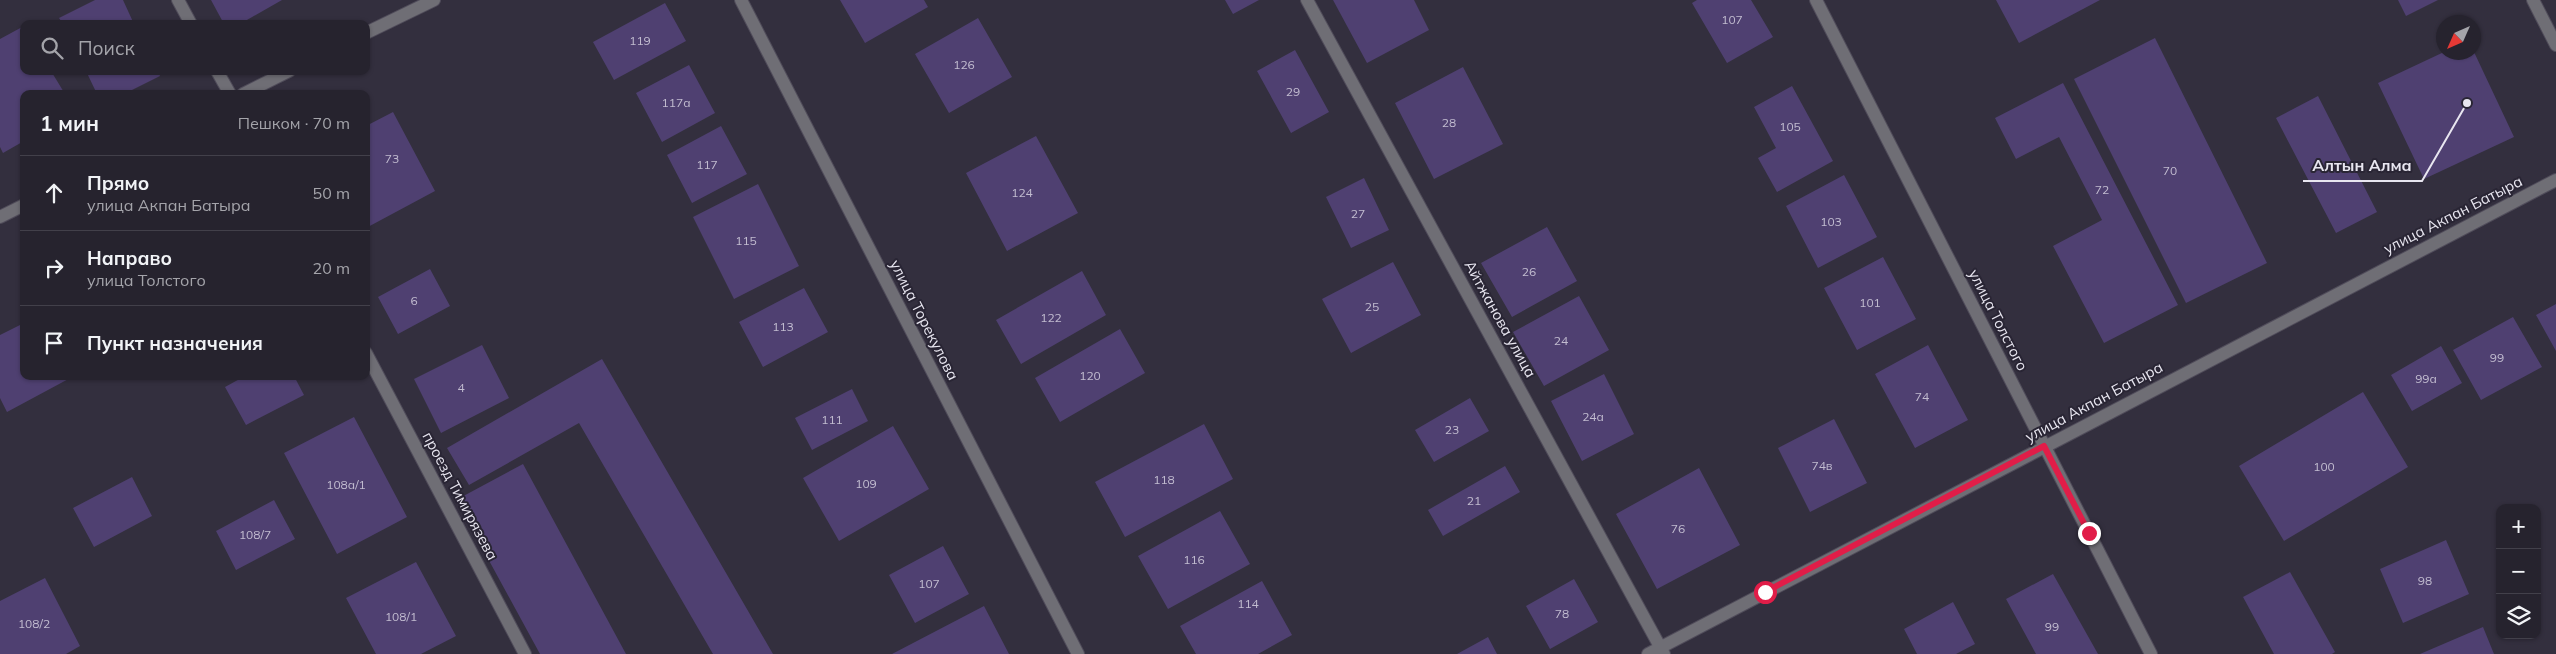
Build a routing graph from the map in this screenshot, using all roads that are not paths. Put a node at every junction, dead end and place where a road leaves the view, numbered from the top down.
1 (178, 0) edge
2 (434, 0) edge
3 (741, 0) edge
4 (1307, 0) edge
5 (1816, 0) edge
6 (2534, 0) edge
7 (189, 20) edge
8 (370, 31) edge
9 (2556, 45) edge
10 (220, 75) edge
11 (281, 75) edge
12 (228, 90) edge
13 (251, 90) edge
14 (2556, 180) edge
15 (20, 207) edge
16 (0, 217) edge
17 (370, 361) edge
18 (2044, 446) junction
19 (1662, 651) edge
20 (525, 654) edge
21 (1078, 654) edge
22 (1648, 654) edge
23 (2151, 654) edge

1 - 7 street
2 - 8 street
3 - 21 street, улица Торекулова
4 - 19 street, Айтжанова улица
5 - 18 street, улица Толстого
6 - 9 street
10 - 12 street
11 - 13 street
14 - 18 street, улица Акпан Батыра
15 - 16 street
17 - 20 street, проезд Тимирязева
18 - 19 street, улица Акпан Батыра
18 - 23 street, улица Толстого
19 - 22 street, улица Акпан Батыра

